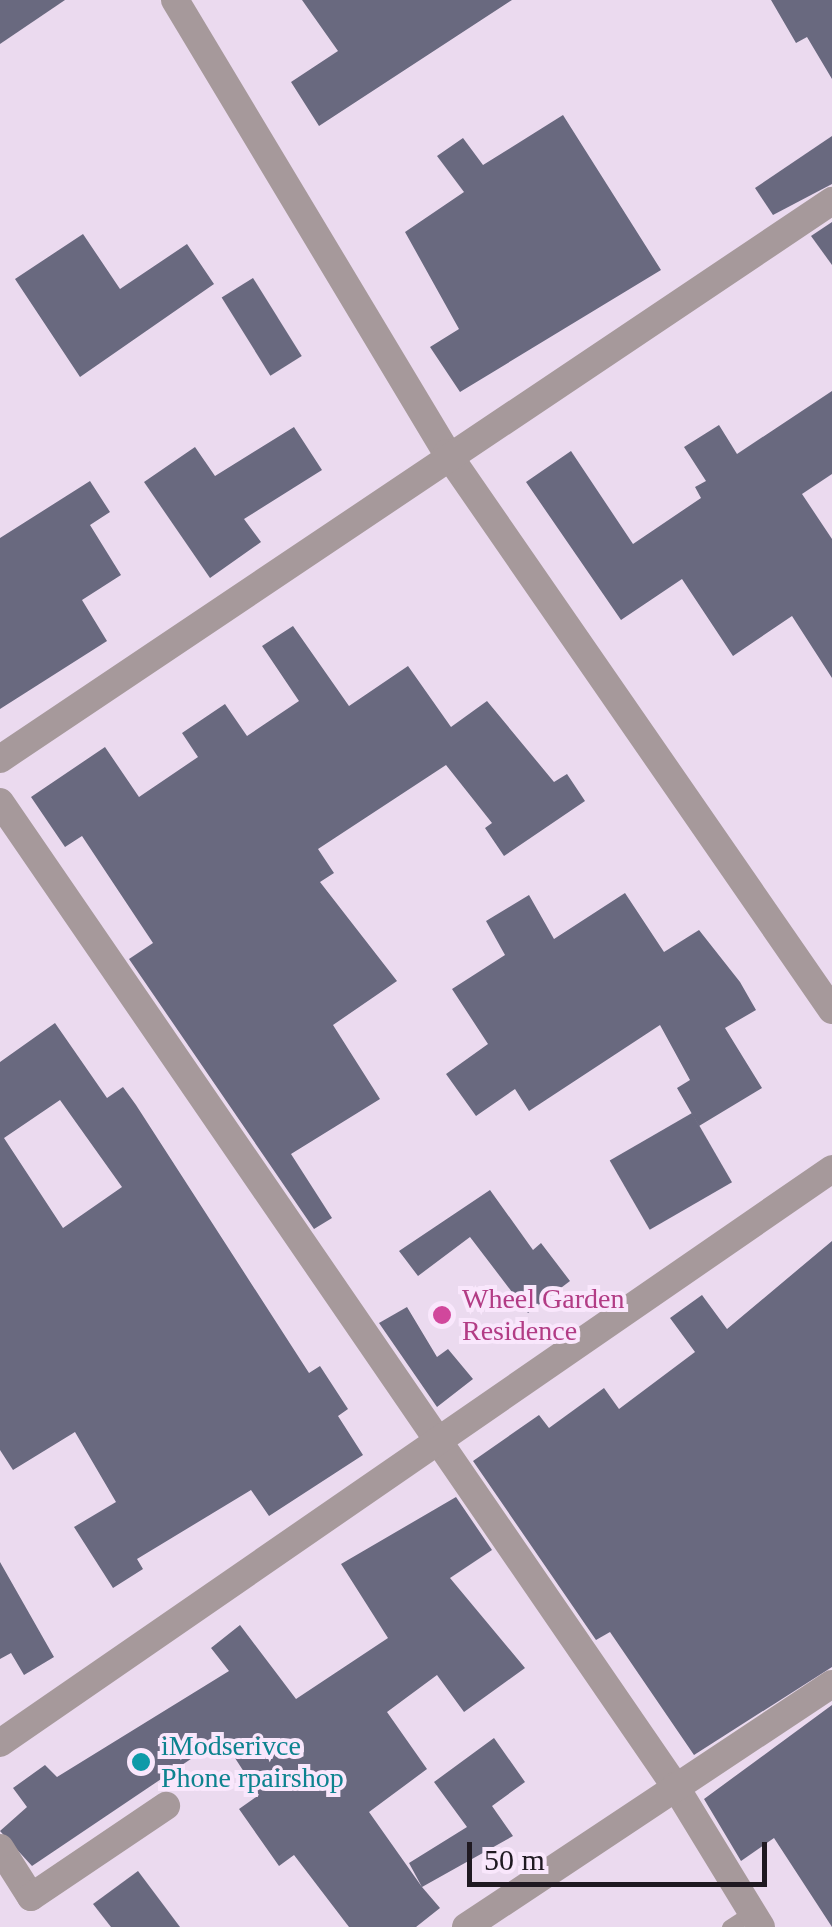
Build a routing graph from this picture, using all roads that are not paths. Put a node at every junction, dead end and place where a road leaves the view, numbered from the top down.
1 (175, 0) edge
2 (832, 201) edge
3 (447, 453) junction
4 (0, 759) edge
5 (0, 802) edge
6 (832, 1010) edge
7 (832, 1169) edge
8 (434, 1447) junction
9 (832, 1684) edge
10 (0, 1743) edge
11 (675, 1786) junction
12 (166, 1806) dead end
13 (0, 1848) edge
14 (747, 1922) edge
15 (466, 1927) edge

1 - 3 street
2 - 3 street
3 - 4 street
3 - 6 street
5 - 8 street
7 - 8 street
8 - 10 street
8 - 11 street
9 - 11 street
11 - 14 street
11 - 15 street
12 - 13 street

